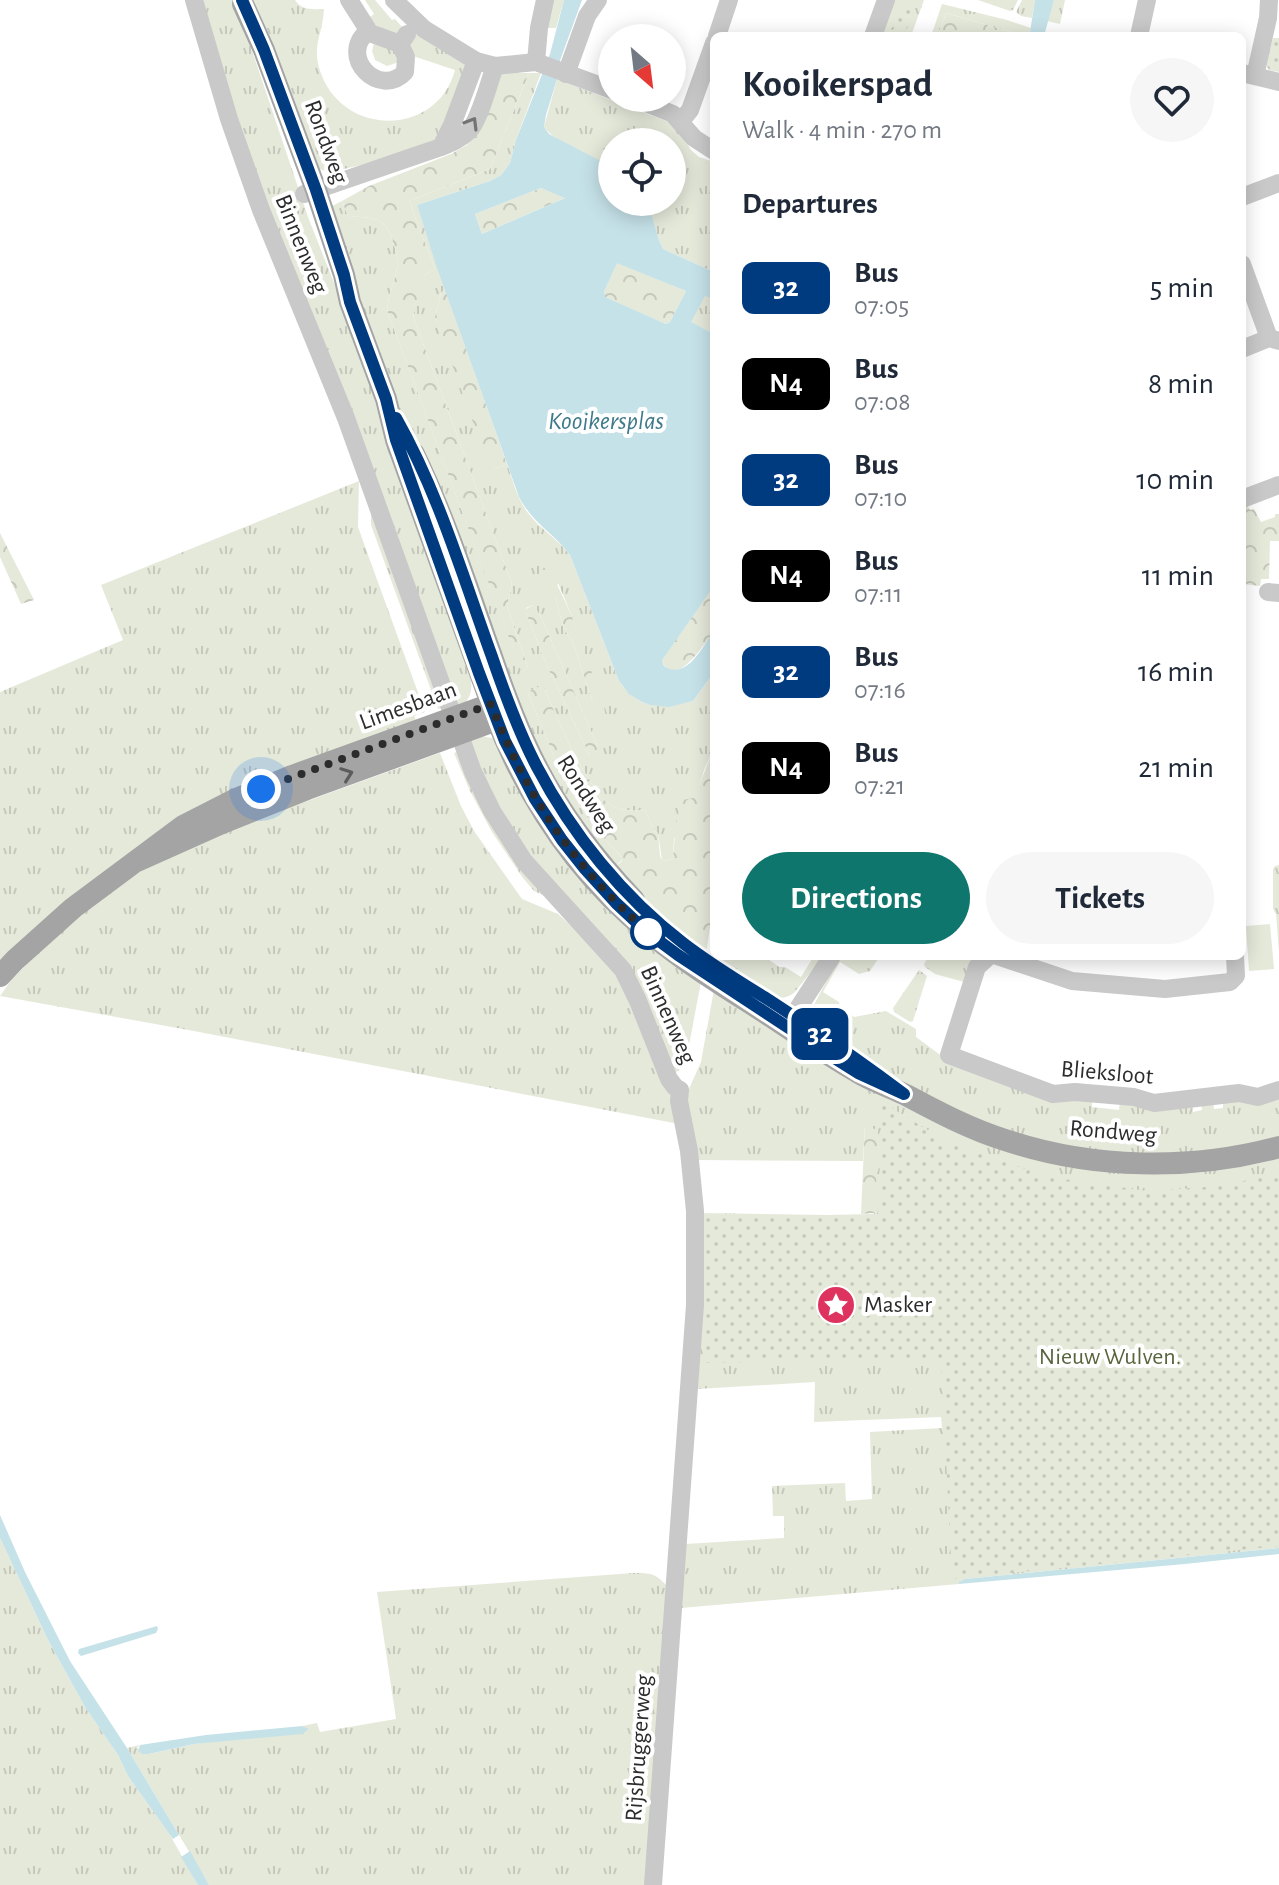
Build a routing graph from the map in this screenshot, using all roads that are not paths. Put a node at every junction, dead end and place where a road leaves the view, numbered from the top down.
1 (194, 0) edge
2 (349, 0) edge
3 (394, 0) edge
4 (545, 0) edge
5 (598, 0) edge
6 (729, 0) edge
7 (886, 0) edge
8 (1147, 0) edge
9 (1269, 0) edge
10 (243, 2) edge
11 (417, 24) junction
12 (368, 31) junction
13 (718, 32) edge
14 (874, 32) edge
15 (1140, 32) edge
16 (400, 44) junction
17 (710, 54) edge
18 (485, 64) junction
19 (551, 68) junction
20 (1249, 75) edge
21 (1279, 82) edge
22 (598, 85) edge
23 (670, 112) edge
24 (681, 121) junction
25 (710, 148) edge
26 (1279, 183) edge
27 (310, 192) junction
28 (1246, 195) edge
29 (1246, 274) edge
30 (1274, 340) edge
31 (1246, 348) edge
32 (1279, 485) edge
33 (1246, 497) edge
34 (499, 710) junction
35 (443, 730) junction
36 (829, 960) edge
37 (985, 960) edge
38 (1009, 960) edge
39 (1235, 960) edge
40 (0, 976) edge
41 (789, 1021) junction
42 (1279, 1090) edge
43 (1279, 1147) edge
44 (673, 1615) joint
45 (653, 1885) edge

1 - 35 street, Binnenweg
2 - 12 street
3 - 11 street
4 - 19 street
5 - 19 street
6 - 13 street
7 - 14 street
8 - 15 street
9 - 20 street
10 - 27 main road, Rondweg
11 - 16 street
11 - 18 street
12 - 16 street
12 - 16 street
17 - 24 street
18 - 19 street
18 - 27 street
19 - 22 street
20 - 21 street
23 - 24 street
24 - 25 street
26 - 28 street
27 - 34 main road, Rondweg
29 - 30 street
30 - 31 street
32 - 33 street
34 - 35 main road, Limesbaan
34 - 41 main road, Rondweg
35 - 40 main road, Limesbaan
35 - 44 street, Binnenweg
36 - 41 street
37 - 42 street, Blieksloot
38 - 39 street
41 - 43 main road, Rondweg
44 - 45 street, Rijsbruggerweg

